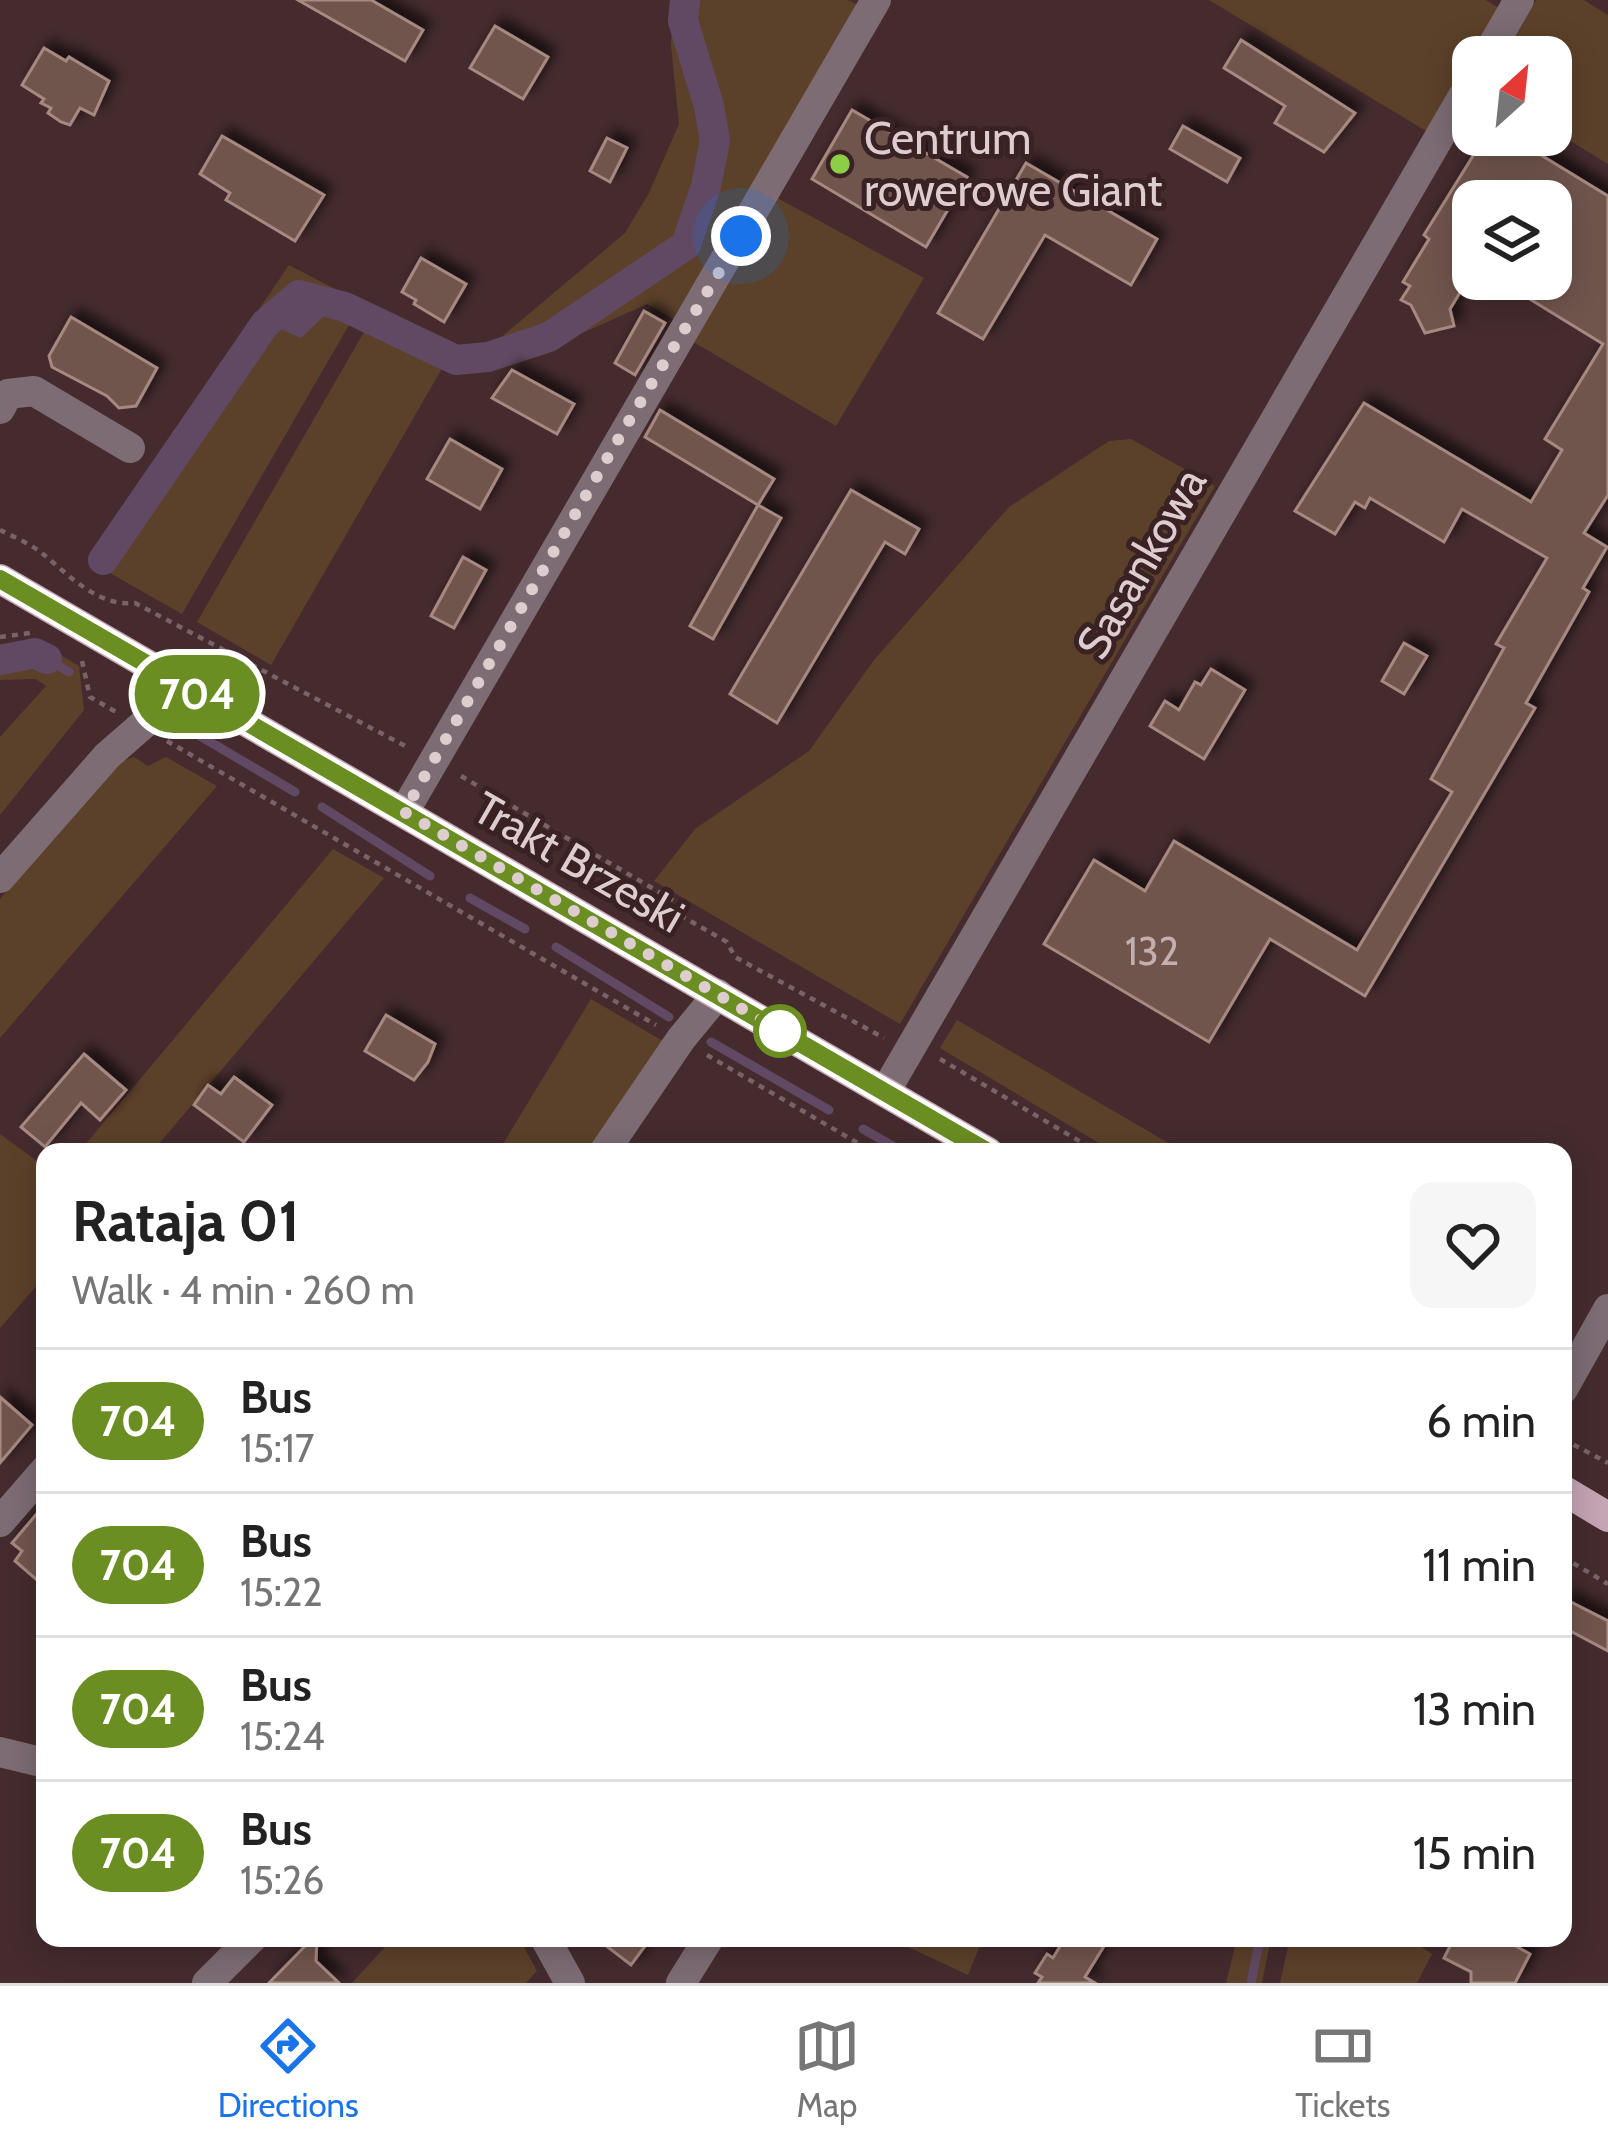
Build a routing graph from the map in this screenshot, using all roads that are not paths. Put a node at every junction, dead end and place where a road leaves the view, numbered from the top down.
1 (876, 0) edge
2 (1519, 0) edge
3 (1498, 36) edge
4 (1452, 115) edge
5 (0, 409) edge
6 (130, 448) dead end
7 (0, 579) edge
8 (185, 688) junction
9 (404, 812) junction
10 (0, 878) edge
11 (718, 994) junction
12 (885, 1092) junction
13 (610, 1143) edge
14 (973, 1143) edge
15 (1608, 1309) edge
16 (1572, 1373) edge
17 (36, 1480) edge
18 (1572, 1495) edge
19 (1608, 1517) edge
20 (0, 1522) edge
21 (0, 1752) edge
22 (36, 1760) edge
23 (242, 1947) edge
24 (550, 1947) edge
25 (703, 1947) edge
26 (207, 1983) edge
27 (570, 1983) edge
28 (681, 1983) edge

1 - 9 street
2 - 3 street
4 - 12 street, Sasankowa
5 - 6 street
7 - 8 main road, Trakt Brzeski
8 - 9 main road, Trakt Brzeski
8 - 10 street
9 - 11 main road, Trakt Brzeski
11 - 12 main road, Trakt Brzeski
11 - 13 street
12 - 14 main road, Trakt Brzeski
15 - 16 street
17 - 20 street
18 - 19 main road
21 - 22 street
23 - 26 street
24 - 27 street
25 - 28 street

